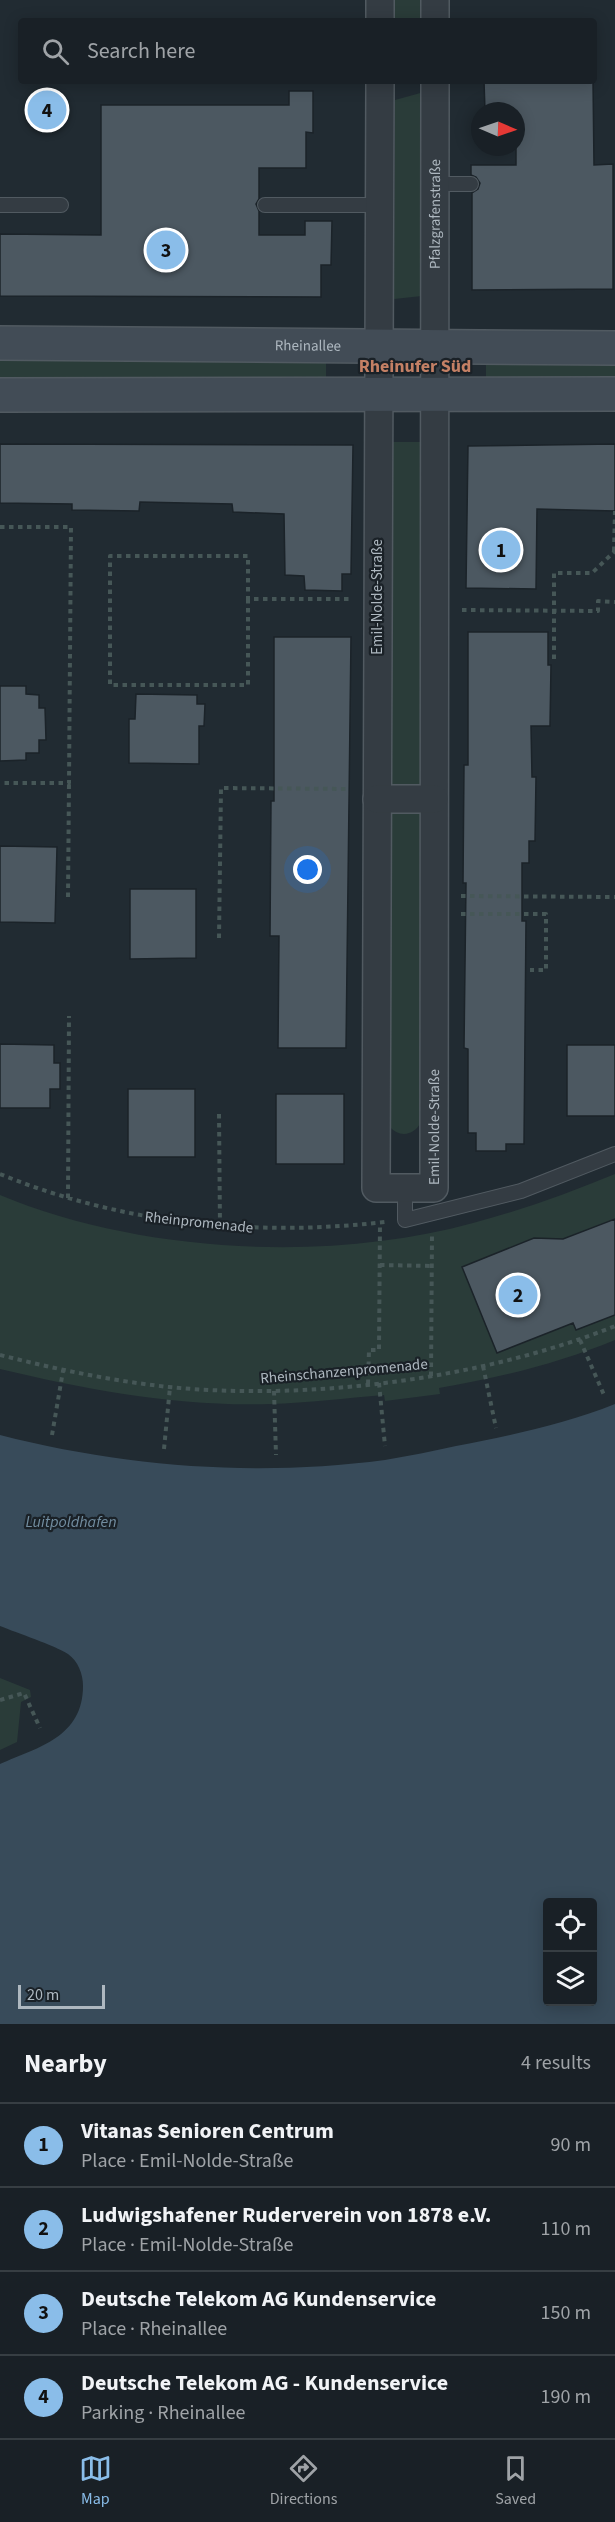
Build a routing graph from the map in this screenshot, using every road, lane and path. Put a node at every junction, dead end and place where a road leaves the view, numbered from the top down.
1 (380, 0) edge
2 (435, 0) edge
3 (380, 18) edge
4 (435, 18) edge
5 (380, 84) edge
6 (435, 84) edge
7 (435, 184) junction
8 (471, 184) dead end
9 (0, 205) edge
10 (61, 205) dead end
11 (265, 205) dead end
12 (379, 205) junction
13 (0, 343) edge
14 (378, 345) junction
15 (435, 346) junction
16 (615, 348) edge
17 (377, 394) junction
18 (434, 394) junction
19 (615, 394) edge
20 (0, 395) edge
21 (615, 511) edge
22 (0, 527) edge
23 (614, 551) edge
24 (248, 599) junction
25 (376, 599) junction
26 (615, 602) edge
27 (434, 610) junction
28 (553, 611) junction
29 (554, 659) dead end
30 (0, 783) edge
31 (69, 783) junction
32 (377, 794) junction
33 (434, 798) junction
34 (68, 897) dead end
35 (615, 897) edge
36 (434, 905) junction
37 (219, 938) dead end
38 (530, 970) dead end
39 (69, 1016) dead end
40 (219, 1114) dead end
41 (615, 1154) edge
42 (0, 1174) edge
43 (405, 1188) junction
44 (68, 1198) junction
45 (432, 1215) junction
46 (405, 1220) junction
47 (380, 1223) junction
48 (220, 1227) junction
49 (380, 1265) junction
50 (432, 1266) junction
51 (615, 1326) edge
52 (580, 1340) junction
53 (0, 1355) edge
54 (483, 1366) junction
55 (63, 1371) junction
56 (431, 1376) junction
57 (368, 1383) junction
58 (379, 1383) junction
59 (170, 1387) junction
60 (274, 1391) junction
61 (604, 1395) dead end
62 (496, 1428) dead end
63 (52, 1435) dead end
64 (385, 1446) dead end
65 (164, 1449) dead end
66 (276, 1455) dead end
67 (0, 1700) edge
68 (40, 1728) dead end

1 - 3 street
2 - 4 street
5 - 12 street
6 - 7 street, Pfalzgrafenstraße
7 - 8 lane
7 - 15 street, Pfalzgrafenstraße
9 - 10 lane
11 - 12 lane
12 - 14 street
13 - 14 street, Rheinallee
14 - 15 street, Rheinallee
14 - 17 street, Emil-Nolde-Straße
15 - 16 street, Rheinallee
15 - 18 street, Pfalzgrafenstraße
17 - 18 street
17 - 20 street
17 - 25 street, Emil-Nolde-Straße
18 - 19 street
18 - 27 street, Emil-Nolde-Straße
21 - 23 path
22 - 31 path
23 - 28 path
24 - 24 path
24 - 25 path
25 - 32 street, Emil-Nolde-Straße
26 - 28 path
27 - 28 path
27 - 33 street, Emil-Nolde-Straße
28 - 29 path
30 - 31 path
31 - 34 path
32 - 33 street
32 - 37 path
32 - 43 street, Emil-Nolde-Straße
33 - 36 street, Emil-Nolde-Straße
35 - 36 path
36 - 38 path
36 - 43 street, Emil-Nolde-Straße
39 - 44 path
40 - 48 path
41 - 45 lane
42 - 44 path, Rheinpromenade
43 - 46 lane
44 - 48 path, Rheinpromenade
45 - 46 lane
45 - 50 path
46 - 47 path, Rheinpromenade
47 - 48 path, Rheinpromenade
47 - 49 path
49 - 50 path
49 - 57 path
50 - 56 path
51 - 52 path, Rheinschanzenpromenade
52 - 54 path, Rheinschanzenpromenade
52 - 61 path
53 - 55 path, Rheinschanzenpromenade
54 - 56 path, Rheinschanzenpromenade
54 - 62 path
55 - 59 path, Rheinschanzenpromenade
55 - 63 path
56 - 58 path, Rheinschanzenpromenade
57 - 58 path, Rheinschanzenpromenade
57 - 60 path, Rheinschanzenpromenade
58 - 64 path
59 - 60 path, Rheinschanzenpromenade
59 - 65 path
60 - 66 path
67 - 68 path

